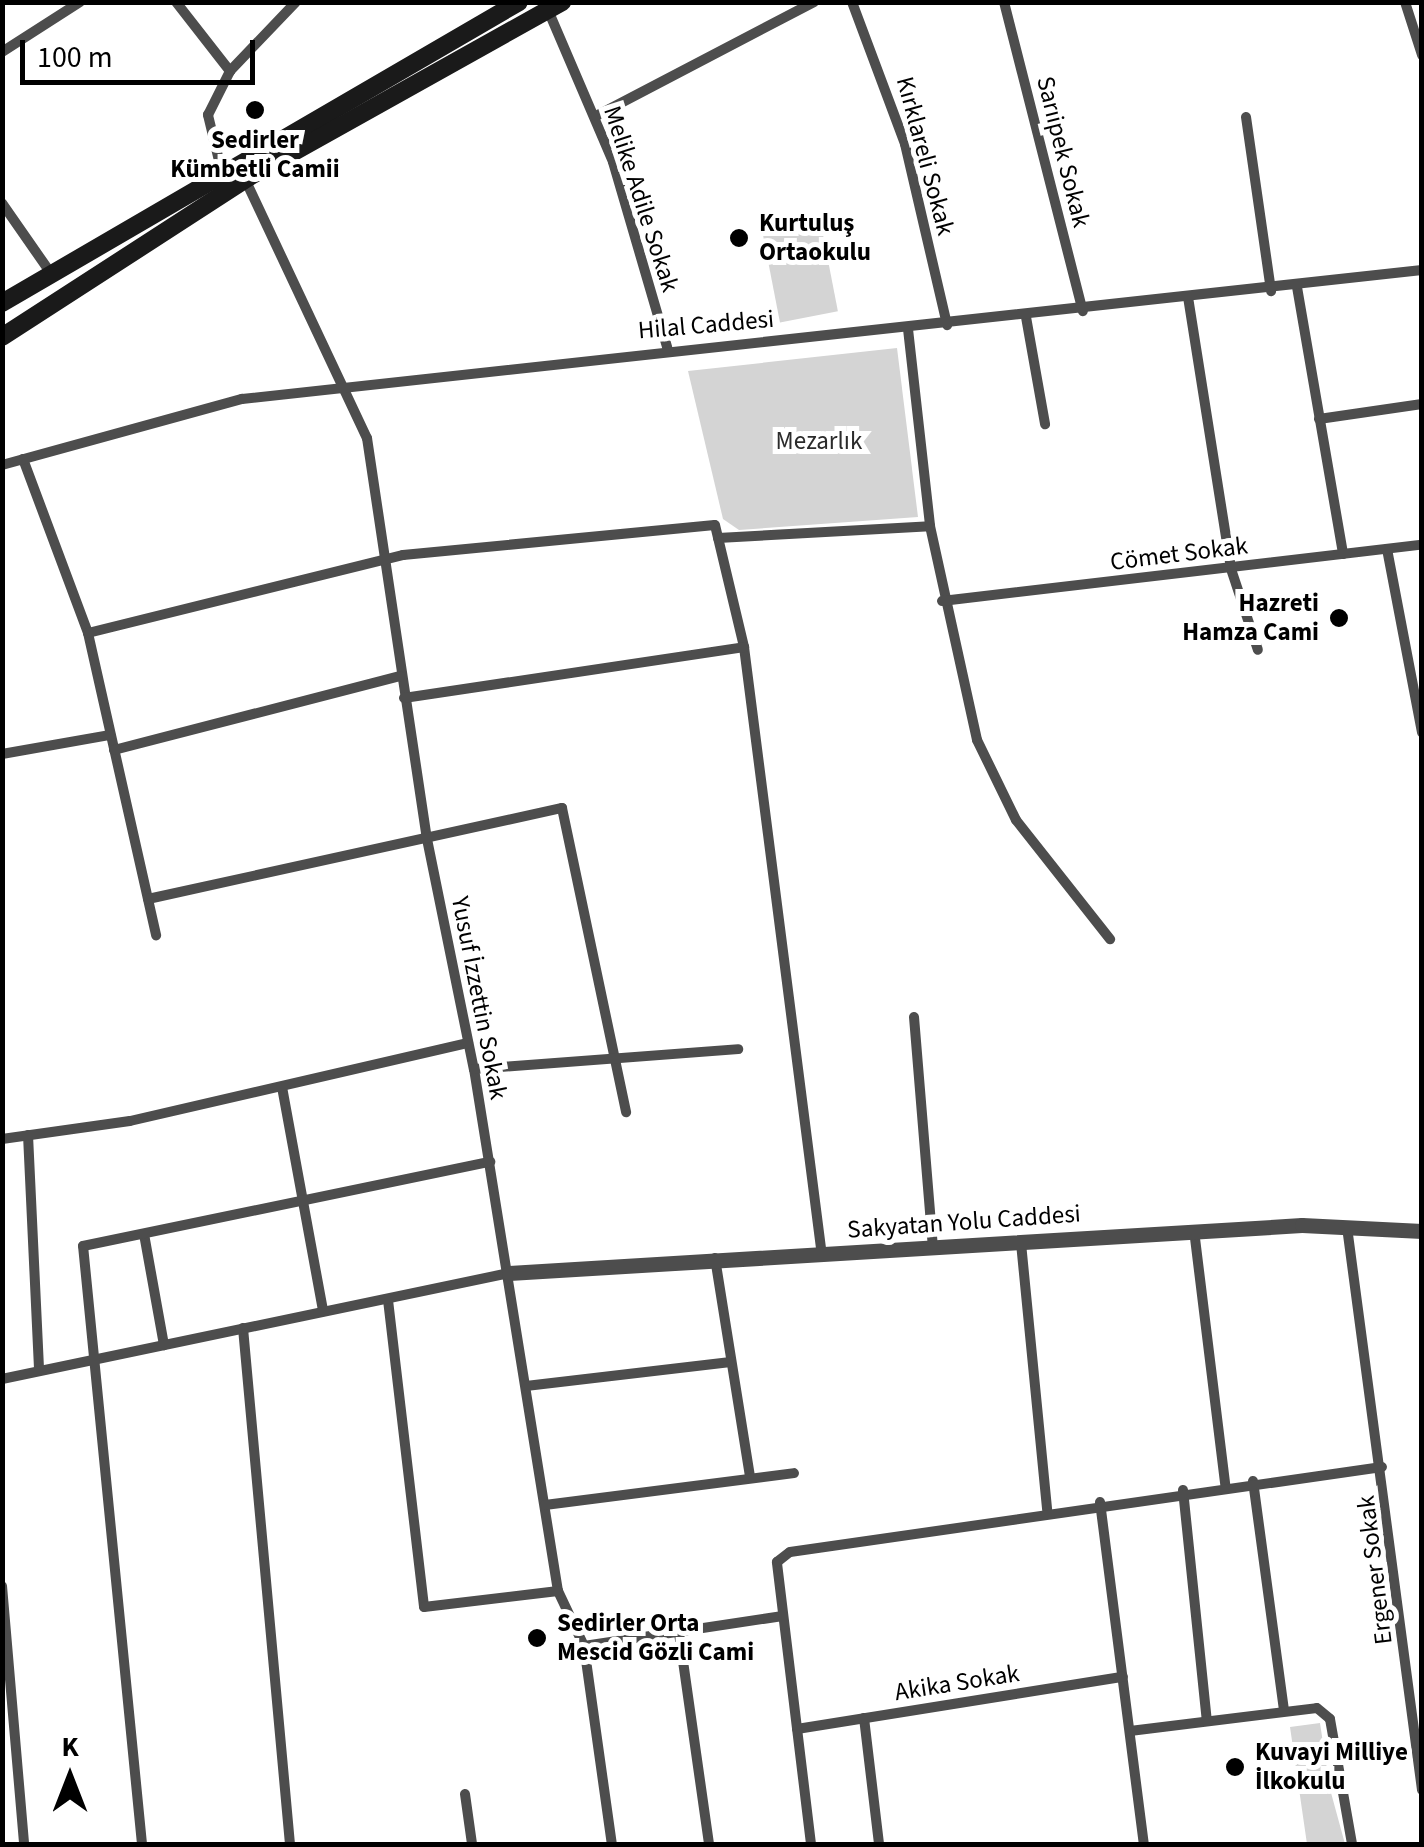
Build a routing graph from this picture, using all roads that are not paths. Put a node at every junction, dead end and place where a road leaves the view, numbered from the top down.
1 (80, 2) edge
2 (176, 2) edge
3 (296, 2) edge
4 (519, 2) edge
5 (814, 2) edge
6 (852, 2) edge
7 (1004, 2) edge
8 (1405, 2) edge
9 (555, 6) edge
10 (2, 52) edge
11 (1422, 55) edge
12 (230, 72) junction
13 (596, 116) junction
14 (1246, 117) dead end
15 (216, 172) junction
16 (249, 177) junction
17 (2, 203) edge
18 (1422, 270) edge
19 (50, 272) junction
20 (1297, 287) junction
21 (1272, 291) junction
22 (1188, 298) junction
23 (2, 303) edge
24 (1082, 311) junction
25 (1026, 318) junction
26 (947, 325) junction
27 (908, 329) junction
28 (2, 337) edge
29 (667, 347) junction
30 (347, 385) junction
31 (1422, 404) edge
32 (1320, 419) junction
33 (1045, 424) dead end
34 (23, 459) junction
35 (2, 465) edge
36 (930, 526) junction
37 (718, 538) junction
38 (1422, 545) edge
39 (1387, 549) junction
40 (1342, 554) junction
41 (384, 561) junction
42 (1230, 569) junction
43 (942, 601) junction
44 (88, 632) junction
45 (744, 648) junction
46 (1258, 650) dead end
47 (1422, 653) edge
48 (1408, 655) junction
49 (400, 676) junction
50 (404, 698) junction
51 (1422, 733) edge
52 (110, 735) junction
53 (114, 750) junction
54 (2, 754) edge
55 (427, 839) junction
56 (148, 900) junction
57 (156, 935) dead end
58 (1110, 939) dead end
59 (914, 1017) dead end
60 (468, 1043) junction
61 (738, 1049) dead end
62 (619, 1059) junction
63 (474, 1069) junction
64 (282, 1087) junction
65 (626, 1112) dead end
66 (28, 1136) junction
67 (2, 1139) edge
68 (490, 1162) junction
69 (303, 1200) junction
70 (1346, 1226) junction
71 (1194, 1230) junction
72 (1422, 1231) edge
73 (144, 1234) junction
74 (1021, 1244) junction
75 (933, 1250) junction
76 (822, 1256) junction
77 (715, 1258) junction
78 (509, 1273) junction
79 (388, 1300) junction
80 (323, 1311) junction
81 (243, 1328) junction
82 (164, 1345) junction
83 (94, 1360) junction
84 (732, 1362) junction
85 (39, 1371) junction
86 (2, 1379) edge
87 (526, 1386) junction
88 (1382, 1468) junction
89 (794, 1473) dead end
90 (750, 1476) junction
91 (1253, 1481) junction
92 (1225, 1484) junction
93 (1183, 1490) junction
94 (1100, 1502) junction
95 (545, 1505) junction
96 (1048, 1510) junction
97 (2, 1586) edge
98 (558, 1590) junction
99 (784, 1616) junction
100 (679, 1633) junction
101 (584, 1646) junction
102 (1123, 1677) junction
103 (1284, 1711) junction
104 (864, 1718) junction
105 (1208, 1720) junction
106 (797, 1728) junction
107 (1130, 1732) junction
108 (1422, 1790) edge
109 (466, 1794) dead end
110 (24, 1844) edge
111 (142, 1844) edge
112 (290, 1844) edge
113 (472, 1844) edge
114 (612, 1844) edge
115 (709, 1844) edge
116 (811, 1844) edge
117 (880, 1844) edge
118 (1144, 1844) edge
119 (1352, 1844) edge

1 - 10 street
2 - 12 street
3 - 12 street
4 - 15 main road
5 - 13 street
6 - 26 street, Kırklareli Sokak
7 - 24 street, Sarıipek Sokak
8 - 11 street
9 - 13 street, Melike Adile Sokak
9 - 16 main road
12 - 15 street
13 - 29 street, Melike Adile Sokak
14 - 21 street
15 - 16 street
15 - 19 main road
16 - 28 main road
16 - 30 street, Yusuf İzzettin Sokak
17 - 19 street
18 - 20 street, Hilal Caddesi
19 - 23 main road
20 - 21 street, Hilal Caddesi
20 - 32 street
21 - 22 street, Hilal Caddesi
22 - 24 street, Hilal Caddesi
22 - 42 street
24 - 25 street, Hilal Caddesi
25 - 26 street, Hilal Caddesi
25 - 33 street
26 - 27 street, Hilal Caddesi
27 - 29 street, Hilal Caddesi
27 - 36 street
29 - 30 street, Hilal Caddesi
30 - 34 street, Hilal Caddesi
30 - 41 street, Yusuf İzzettin Sokak
31 - 32 street
32 - 40 street
34 - 35 street, Hilal Caddesi
34 - 44 street
36 - 37 street
36 - 43 street
37 - 41 street
37 - 45 street
38 - 39 street, Cömet Sokak
39 - 40 street, Cömet Sokak
39 - 48 street
40 - 42 street, Cömet Sokak
41 - 44 street
41 - 49 street, Yusuf İzzettin Sokak
42 - 43 street, Cömet Sokak
42 - 46 street
43 - 58 street
44 - 52 street
45 - 50 street
45 - 76 street
47 - 48 street
48 - 51 street
49 - 50 street, Yusuf İzzettin Sokak
49 - 53 street
50 - 55 street, Yusuf İzzettin Sokak
52 - 53 street
52 - 54 street
53 - 56 street
55 - 56 street
55 - 60 street, Yusuf İzzettin Sokak
55 - 62 street
56 - 57 street
59 - 75 street
60 - 63 street, Yusuf İzzettin Sokak
60 - 64 street
61 - 62 street
62 - 63 street
62 - 65 street
63 - 68 street, Yusuf İzzettin Sokak
64 - 66 street
64 - 69 street
66 - 67 street
66 - 85 street
68 - 69 street
68 - 78 street, Yusuf İzzettin Sokak
69 - 73 street
69 - 80 street
70 - 71 street, Sakyatan Yolu Caddesi
70 - 72 street, Sakyatan Yolu Caddesi
70 - 88 street, Ergener Sokak
71 - 74 street, Sakyatan Yolu Caddesi
71 - 92 street
73 - 82 street
73 - 83 street
74 - 75 street, Sakyatan Yolu Caddesi
74 - 96 street
75 - 76 street, Sakyatan Yolu Caddesi
76 - 77 street, Sakyatan Yolu Caddesi
77 - 78 street, Sakyatan Yolu Caddesi
77 - 84 street
78 - 79 street
78 - 87 street, Yusuf İzzettin Sokak
79 - 80 street
79 - 98 street
80 - 81 street
81 - 82 street
81 - 112 street
82 - 83 street
83 - 85 street
83 - 111 street
84 - 87 street
84 - 90 street
85 - 86 street
87 - 95 street, Yusuf İzzettin Sokak
88 - 91 street
88 - 108 street, Ergener Sokak
89 - 90 street
90 - 95 street
91 - 92 street
91 - 103 street
92 - 93 street
93 - 94 street
93 - 105 street
94 - 96 street
94 - 102 street
95 - 98 street, Yusuf İzzettin Sokak
96 - 99 street
97 - 110 street
98 - 101 street, Yusuf İzzettin Sokak
99 - 100 street
99 - 106 street
100 - 101 street
100 - 115 street
101 - 114 street, Yusuf İzzettin Sokak
102 - 104 street, Akika Sokak
102 - 107 street
103 - 105 street
103 - 119 street
104 - 106 street, Akika Sokak
104 - 117 street
105 - 107 street
106 - 116 street
107 - 118 street
109 - 113 street

